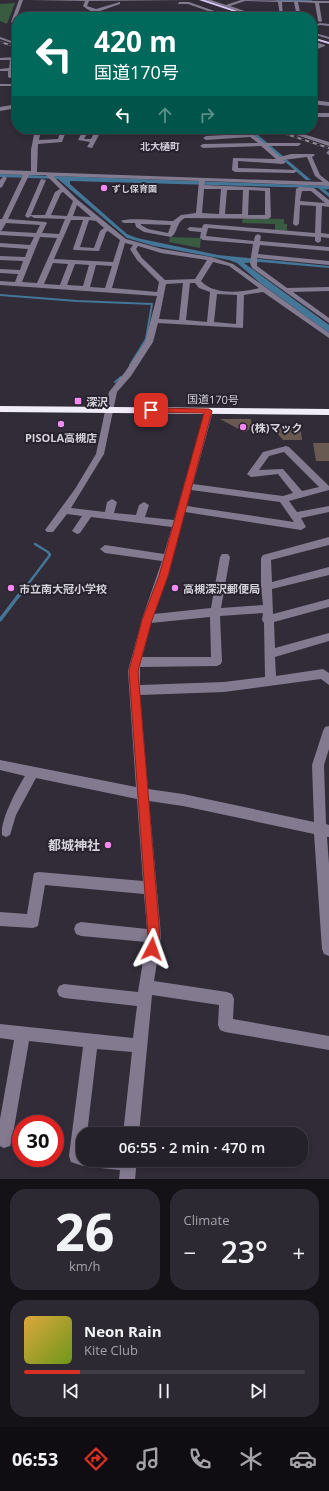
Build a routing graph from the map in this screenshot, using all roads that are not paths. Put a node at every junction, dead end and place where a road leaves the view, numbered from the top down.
1 (0, 0) edge
2 (8, 0) edge
3 (21, 0) edge
4 (32, 0) edge
5 (88, 0) edge
6 (182, 0) edge
7 (194, 0) edge
8 (201, 0) edge
9 (207, 0) edge
10 (245, 0) edge
11 (188, 1) edge
12 (280, 1) junction
13 (296, 2) junction
14 (317, 2) junction
15 (329, 2) edge
16 (262, 3) edge
17 (231, 4) junction
18 (226, 6) junction
19 (96, 11) junction
20 (17, 12) edge
21 (99, 12) edge
22 (215, 12) edge
23 (226, 12) edge
24 (231, 12) edge
25 (238, 12) edge
26 (248, 12) edge
27 (252, 12) edge
28 (281, 12) edge
29 (298, 12) edge
30 (320, 21) dead end
31 (317, 25) edge
32 (329, 25) edge
33 (0, 38) edge
34 (317, 38) edge
35 (317, 41) edge
36 (12, 42) edge
37 (329, 42) edge
38 (317, 48) edge
39 (12, 58) edge
40 (0, 59) edge
41 (12, 69) edge
42 (0, 70) edge
43 (12, 74) edge
44 (10, 77) joint
45 (4, 78) dead end
46 (0, 85) edge
47 (12, 85) edge
48 (317, 103) edge
49 (329, 104) edge
50 (12, 107) edge
51 (0, 109) edge
52 (317, 115) edge
53 (329, 116) edge
54 (37, 134) edge
55 (62, 134) edge
56 (84, 134) edge
57 (97, 134) edge
58 (303, 134) edge
59 (251, 135) joint
60 (206, 138) dead end
61 (36, 142) junction
62 (298, 144) dead end
63 (329, 144) edge
64 (266, 145) junction
65 (203, 146) dead end
66 (213, 146) junction
67 (214, 153) dead end
68 (281, 159) junction
69 (235, 170) junction
70 (294, 171) junction
71 (0, 172) edge
72 (34, 173) junction
73 (25, 176) junction
74 (52, 177) junction
75 (2, 178) edge
76 (43, 180) junction
77 (234, 180) junction
78 (202, 183) junction
79 (299, 183) junction
80 (327, 183) edge
81 (258, 185) junction
82 (0, 186) edge
83 (224, 188) junction
84 (246, 188) junction
85 (64, 189) junction
86 (76, 201) junction
87 (297, 204) junction
88 (329, 204) edge
89 (319, 205) junction
90 (199, 215) junction
91 (28, 216) junction
92 (222, 216) junction
93 (245, 216) junction
94 (47, 217) junction
95 (3, 218) edge
96 (69, 218) junction
97 (86, 219) junction
98 (98, 219) junction
99 (124, 221) dead end
100 (138, 221) junction
101 (174, 223) junction
102 (296, 224) dead end
103 (108, 228) junction
104 (0, 229) edge
105 (190, 229) dead end
106 (204, 230) junction
107 (259, 230) junction
108 (0, 233) edge
109 (38, 235) junction
110 (61, 236) junction
111 (318, 236) junction
112 (329, 236) edge
113 (124, 240) junction
114 (256, 243) junction
115 (136, 244) junction
116 (0, 245) edge
117 (32, 247) junction
118 (317, 249) junction
119 (329, 249) edge
120 (0, 258) edge
121 (28, 259) junction
122 (211, 259) junction
123 (254, 259) junction
124 (50, 260) junction
125 (72, 262) junction
126 (93, 263) junction
127 (317, 263) junction
128 (329, 263) edge
129 (116, 264) junction
130 (0, 271) edge
131 (22, 272) junction
132 (197, 281) junction
133 (163, 282) junction
134 (187, 282) junction
135 (0, 283) edge
136 (18, 284) junction
137 (40, 285) junction
138 (63, 287) junction
139 (86, 288) junction
140 (264, 289) junction
141 (329, 289) edge
142 (108, 290) junction
143 (285, 290) junction
144 (214, 291) junction
145 (160, 294) junction
146 (241, 294) junction
147 (329, 312) edge
148 (319, 313) junction
149 (155, 321) junction
150 (329, 321) edge
151 (182, 322) junction
152 (210, 324) junction
153 (329, 336) edge
154 (0, 409) edge
155 (109, 410) junction
156 (209, 411) junction
157 (329, 412) edge
158 (189, 486) junction
159 (300, 495) junction
160 (284, 499) junction
161 (112, 502) dead end
162 (144, 505) dead end
163 (182, 508) junction
164 (329, 509) edge
165 (64, 510) junction
166 (89, 513) junction
167 (108, 516) junction
168 (296, 516) junction
169 (140, 519) junction
170 (178, 524) junction
171 (50, 530) dead end
172 (77, 531) dead end
173 (329, 541) edge
174 (105, 549) dead end
175 (224, 557) dead end
176 (168, 558) junction
177 (329, 571) edge
178 (266, 587) junction
179 (329, 603) edge
180 (267, 609) junction
181 (215, 612) junction
182 (147, 620) junction
183 (267, 620) junction
184 (329, 637) edge
185 (270, 654) junction
186 (136, 662) junction
187 (329, 680) edge
188 (271, 681) junction
189 (135, 690) junction
190 (329, 731) edge
191 (0, 765) edge
192 (33, 772) junction
193 (143, 794) junction
194 (325, 830) edge
195 (6, 831) dead end
196 (150, 888) junction
197 (0, 919) edge
198 (81, 929) dead end
199 (154, 936) junction
200 (329, 949) edge
201 (64, 991) dead end
202 (145, 994) junction
203 (0, 1031) edge
204 (23, 1034) junction
205 (91, 1041) junction
206 (329, 1043) edge
207 (140, 1046) junction
208 (81, 1127) edge
209 (132, 1127) edge
210 (4, 1140) dead end
211 (128, 1167) edge
212 (127, 1179) edge

1 - 2 street
3 - 20 street
4 - 5 street
5 - 6 street
5 - 19 street
6 - 11 street
7 - 24 main road
8 - 25 main road
9 - 18 street
10 - 16 street
10 - 17 street
11 - 19 street
11 - 22 street
11 - 23 street
12 - 13 street
12 - 16 street
12 - 28 street
13 - 14 street
13 - 29 street
14 - 15 street
14 - 30 street
17 - 18 street
17 - 27 street
18 - 26 street
19 - 21 street
31 - 32 street
33 - 36 street
34 - 37 street
35 - 38 street
39 - 40 street
41 - 42 street
43 - 44 street
44 - 45 street
46 - 47 street
48 - 49 street
50 - 51 street
52 - 53 street
54 - 61 street
55 - 61 street
56 - 57 street
58 - 63 street
59 - 60 street
59 - 64 street
61 - 72 street
62 - 64 street
64 - 66 street
64 - 68 street
65 - 66 street
66 - 67 street
68 - 69 street
68 - 70 street
68 - 80 street
69 - 70 street
69 - 77 street
70 - 79 street
71 - 73 street
72 - 73 street
72 - 74 street
73 - 75 street
73 - 76 street
73 - 95 street
74 - 76 street
74 - 78 street
74 - 85 street
75 - 82 street
76 - 91 street
77 - 78 street
77 - 81 street
78 - 83 street
78 - 90 street
79 - 80 street
79 - 81 street
81 - 84 street
81 - 93 street
83 - 84 street
83 - 92 street
84 - 93 street
85 - 86 street
85 - 94 street
86 - 96 street
86 - 98 street
87 - 88 street
87 - 89 street
87 - 102 street
88 - 89 street
89 - 111 street
90 - 92 street
90 - 101 street
91 - 94 street
91 - 95 street
92 - 93 street
94 - 96 street
95 - 104 street
95 - 109 street
96 - 97 street
96 - 110 street
97 - 98 street
97 - 103 street
98 - 103 street
99 - 100 street
100 - 101 street
100 - 101 street
103 - 113 street
105 - 106 street
106 - 107 street
106 - 114 street
107 - 111 street
107 - 114 street
108 - 109 street
109 - 110 street
109 - 117 street
110 - 124 street
111 - 112 street
111 - 118 street
113 - 115 street
113 - 129 street
114 - 118 street
114 - 123 street
115 - 122 street
115 - 133 street
116 - 117 street
117 - 121 street
118 - 119 street
118 - 127 street
120 - 121 street
121 - 131 street
122 - 132 street
122 - 140 street
123 - 127 street
123 - 143 street
124 - 125 street
124 - 137 street
125 - 126 street
125 - 138 street
126 - 129 street
126 - 139 street
127 - 128 street
129 - 142 street
130 - 131 street
131 - 136 street
132 - 134 street
132 - 144 street
133 - 134 street
133 - 145 street
134 - 151 street
135 - 136 street
136 - 137 street
137 - 138 street
138 - 139 street
139 - 142 street
140 - 146 street
140 - 153 street
141 - 143 street
142 - 145 street
143 - 148 street
144 - 146 street
144 - 152 street
145 - 149 street
146 - 152 street
147 - 148 street
148 - 150 street
149 - 151 street
149 - 155 street
151 - 152 street
154 - 155 highway, 国道170号
155 - 156 highway, 国道170号
155 - 165 street
156 - 157 highway, 国道170号
156 - 158 street
158 - 160 street
158 - 163 street
159 - 159 street
159 - 160 street
160 - 168 street
161 - 167 street
162 - 169 street
163 - 168 street
163 - 170 street
164 - 168 street
165 - 166 street
165 - 171 street
166 - 167 street
166 - 172 street
167 - 169 street
169 - 170 street
170 - 176 street
173 - 178 street
174 - 176 street
175 - 181 street
176 - 182 street
177 - 178 street
178 - 180 street
179 - 183 street
180 - 181 street
180 - 183 street
181 - 182 street
181 - 186 street
182 - 186 street
183 - 185 street
184 - 185 street
185 - 188 street
186 - 189 street
187 - 188 street
188 - 189 street
189 - 193 street
190 - 194 street
191 - 192 street
192 - 193 street
192 - 195 street
193 - 194 street
193 - 196 street
194 - 200 street
196 - 197 street
196 - 199 street
198 - 199 street
199 - 202 street
201 - 202 street
202 - 206 street
202 - 207 street
203 - 204 street
204 - 205 street
204 - 210 street
205 - 207 street
205 - 208 street
207 - 209 street
211 - 212 street

